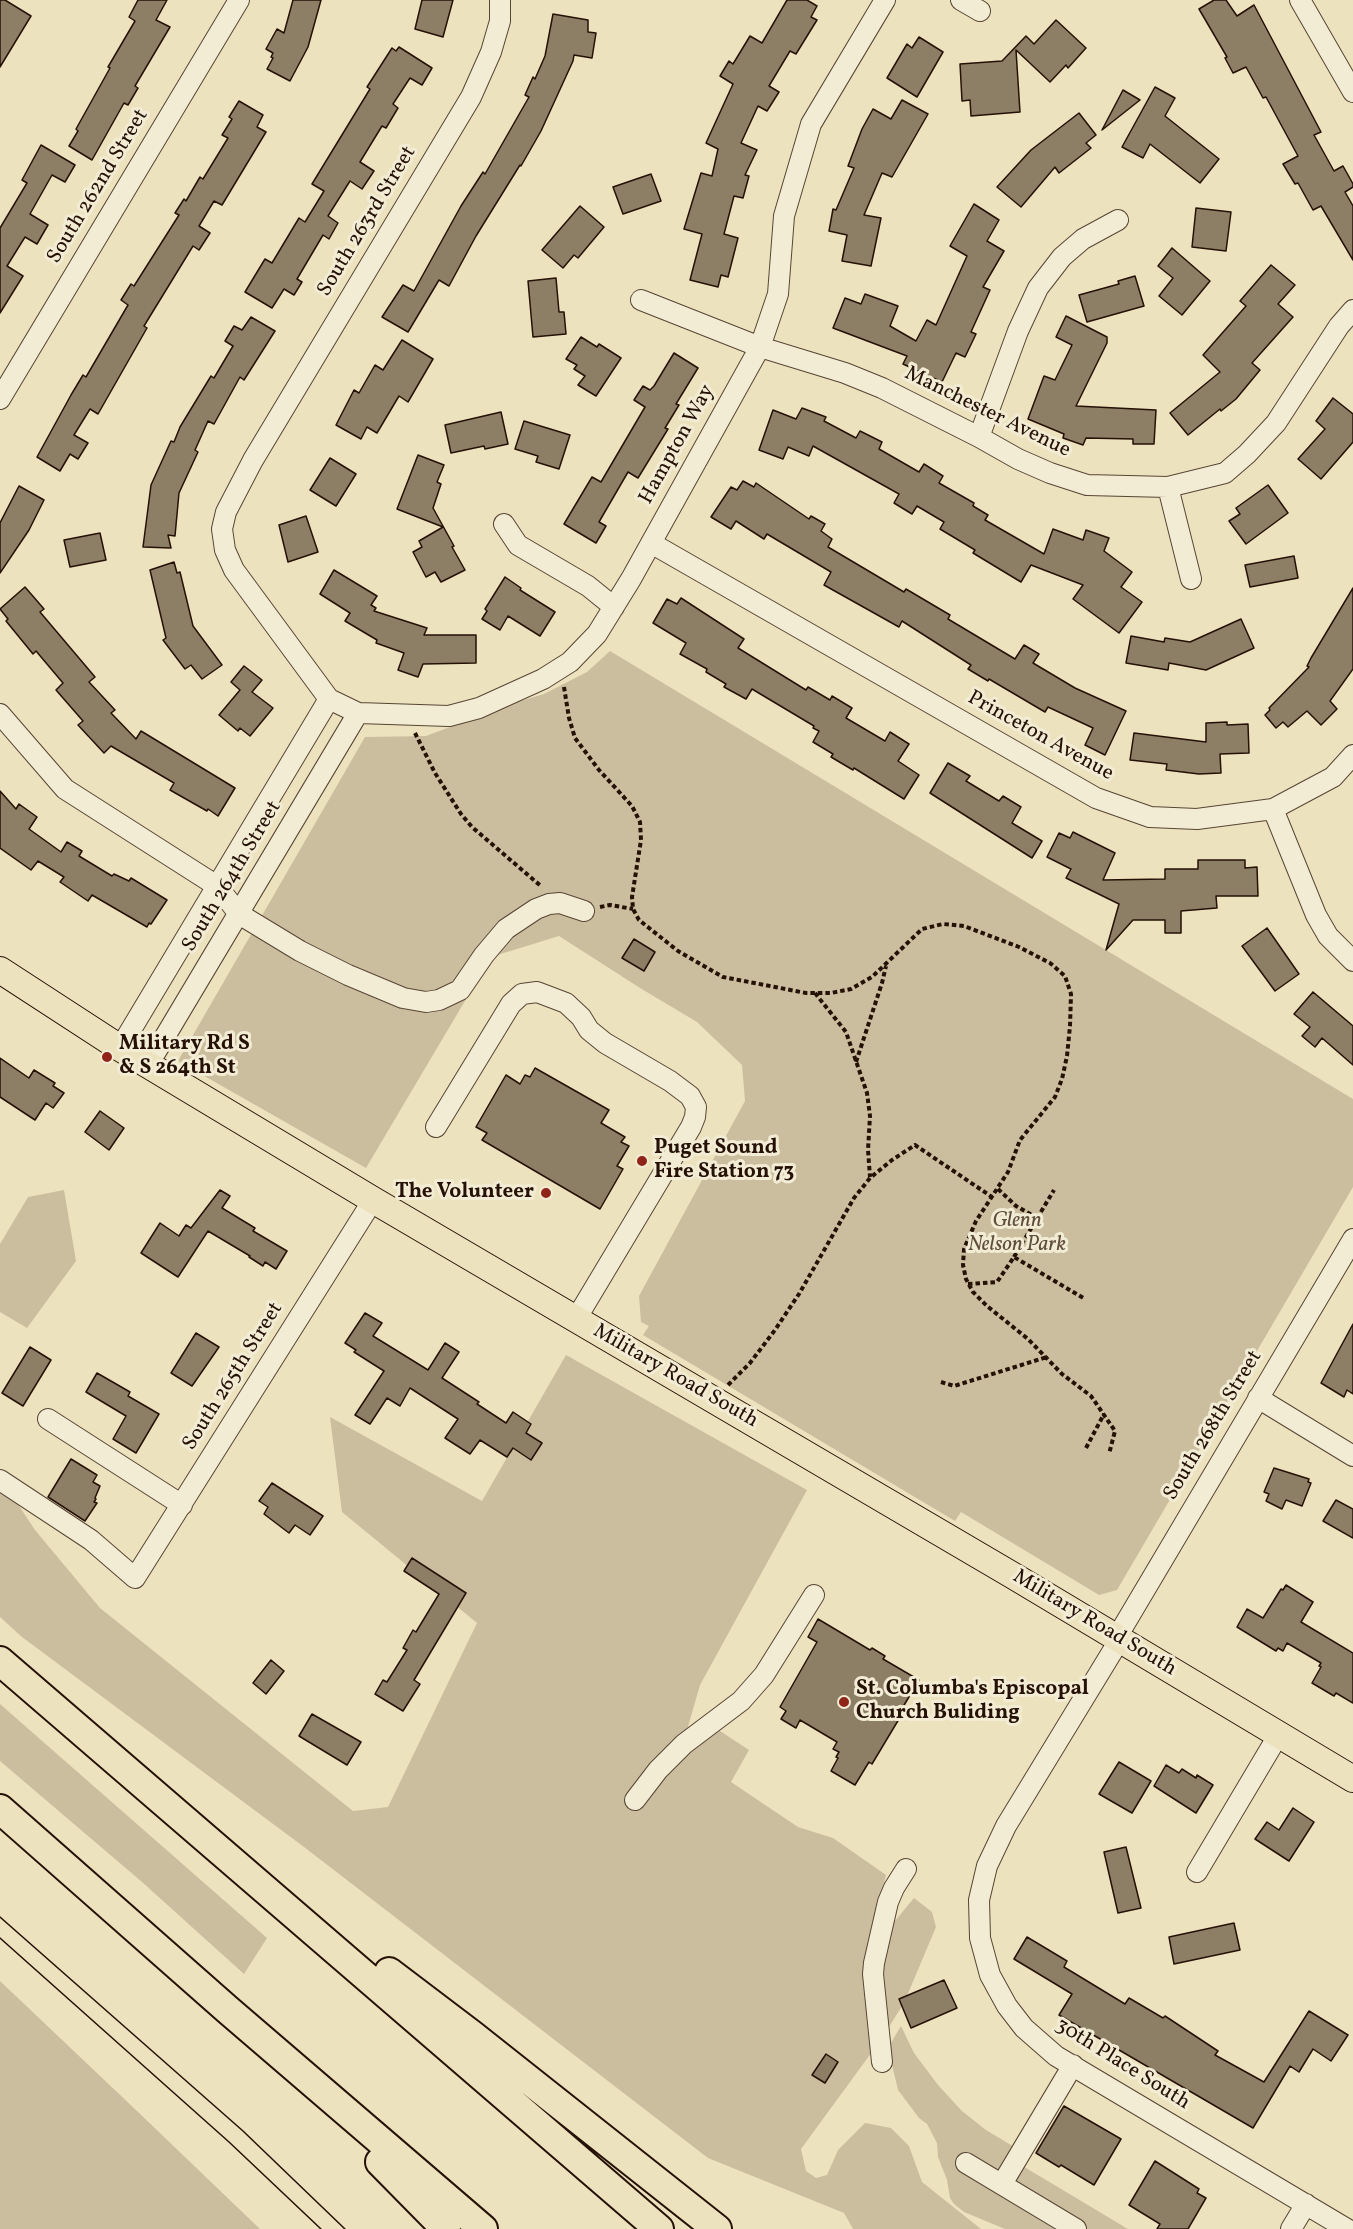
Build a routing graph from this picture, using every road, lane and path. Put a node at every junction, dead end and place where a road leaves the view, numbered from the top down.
1 (239, 0) edge
2 (500, 0) edge
3 (961, 0) edge
4 (1300, 0) edge
5 (881, 1) edge
6 (980, 11) dead end
7 (1353, 92) edge
8 (1118, 220) dead end
9 (641, 300) dead end
10 (1353, 310) edge
11 (760, 347) junction
12 (0, 399) edge
13 (980, 437) junction
14 (1168, 487) junction
15 (504, 524) dead end
16 (651, 543) junction
17 (1191, 579) dead end
18 (614, 607) junction
19 (562, 667) junction
20 (329, 699) junction
21 (358, 713) junction
22 (0, 714) edge
23 (407, 715) junction
24 (1353, 755) edge
25 (1273, 808) junction
26 (217, 886) junction
27 (560, 903) junction
28 (633, 909) junction
29 (584, 911) joint
30 (239, 914) junction
31 (1353, 961) edge
32 (886, 965) junction
33 (0, 970) edge
34 (816, 993) junction
35 (120, 1048) junction
36 (856, 1062) junction
37 (148, 1065) junction
38 (436, 1127) dead end
39 (870, 1178) junction
40 (998, 1189) junction
41 (1054, 1190) dead end
42 (992, 1197) junction
43 (373, 1200) junction
44 (1037, 1218) junction
45 (1353, 1239) edge
46 (1014, 1257) junction
47 (969, 1284) junction
48 (1085, 1299) dead end
49 (576, 1319) junction
50 (1047, 1357) junction
51 (941, 1382) dead end
52 (727, 1385) dead end
53 (1258, 1398) junction
54 (1104, 1414) junction
55 (48, 1419) dead end
56 (1086, 1448) dead end
57 (1109, 1454) dead end
58 (1353, 1456) edge
59 (0, 1480) edge
60 (182, 1505) junction
61 (814, 1595) dead end
62 (1118, 1638) junction
63 (0, 1660) edge
64 (1279, 1734) junction
65 (1353, 1779) edge
66 (634, 1800) dead end
67 (172, 1808) junction
68 (0, 1809) edge
69 (987, 1866) joint
70 (906, 1869) dead end
71 (1197, 1872) dead end
72 (228, 2010) junction
73 (882, 2062) dead end
74 (1073, 2065) junction
75 (966, 2163) dead end
76 (1002, 2184) junction
77 (1306, 2204) junction
78 (446, 2229) edge
79 (483, 2229) edge
80 (659, 2229) edge
81 (717, 2229) edge
82 (1076, 2229) edge
83 (1291, 2229) edge
84 (1347, 2229) edge

1 - 12 street, South 262nd Street
2 - 20 street, South 263rd Street
3 - 6 street
4 - 7 street
5 - 11 street, Hampton Way
8 - 13 street
9 - 11 street, Manchester Avenue
10 - 14 street, Manchester Avenue
11 - 13 street, Manchester Avenue
11 - 16 street, Hampton Way
13 - 14 street, Manchester Avenue
14 - 17 street
15 - 18 street
16 - 18 street, Hampton Way
16 - 25 street, Princeton Avenue
18 - 19 street, Hampton Way
19 - 23 street, Hampton Way
19 - 28 path
20 - 21 street, Hampton Way
20 - 26 street, South 264th Street
21 - 23 street, Hampton Way
21 - 30 street, South 264th Street
22 - 26 street
23 - 27 path
24 - 25 street, Princeton Avenue
25 - 31 street
26 - 30 street
26 - 35 street, South 264th Street
27 - 29 street
27 - 30 street
28 - 29 path
28 - 34 path
30 - 37 street, South 264th Street
32 - 34 path
32 - 36 path
32 - 40 path
33 - 35 main road, Military Road South
34 - 36 path
35 - 37 main road, Military Road South
36 - 39 path
37 - 43 main road, Military Road South
38 - 49 street
39 - 42 path
39 - 52 path
40 - 42 path
40 - 44 path
41 - 44 path
42 - 47 path
43 - 49 main road, Military Road South
43 - 60 street, South 265th Street
44 - 46 path
45 - 53 street, South 268th Street
46 - 47 path
46 - 48 path
47 - 50 path
49 - 62 main road, Military Road South
50 - 51 path
50 - 54 path
53 - 58 street
53 - 62 street, South 268th Street
54 - 56 path
54 - 57 path
55 - 60 street
59 - 60 street, South 265th Street
61 - 66 street
62 - 64 main road, Military Road South
62 - 69 street, South 268th Street
63 - 67 highway
64 - 65 main road, Military Road South
64 - 71 street
67 - 80 highway
67 - 81 highway
68 - 72 highway
69 - 74 street, 30th Place South
70 - 73 street
72 - 78 highway
72 - 79 highway
74 - 76 street
74 - 77 street, 30th Place South
75 - 76 street
76 - 82 street
77 - 83 street
77 - 84 street, 30th Place South

